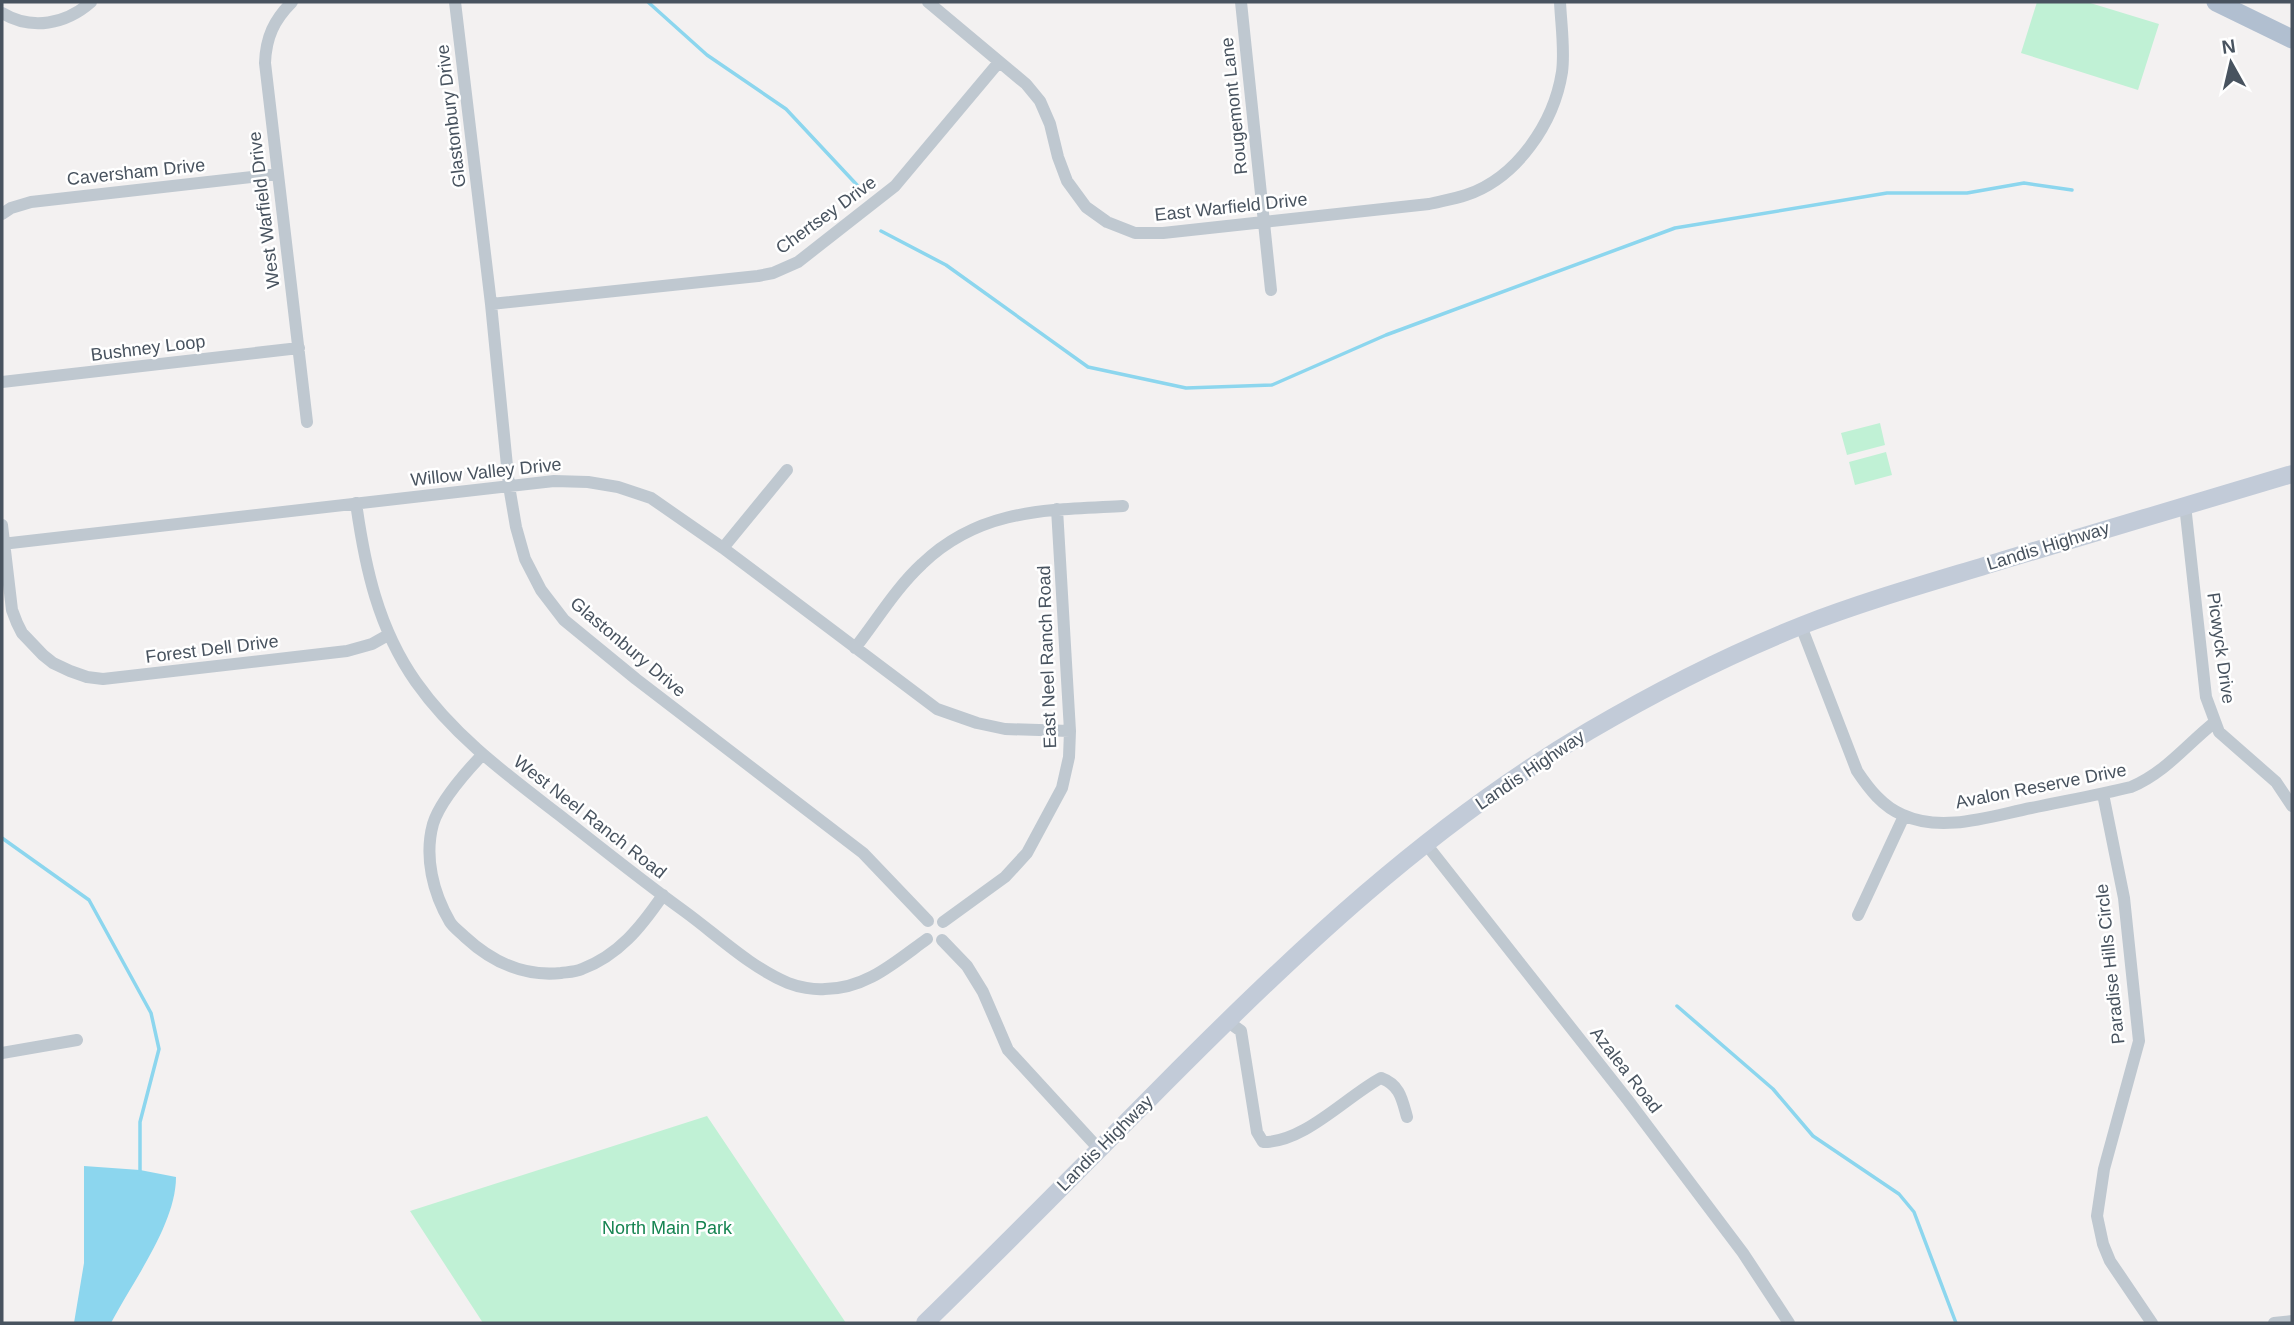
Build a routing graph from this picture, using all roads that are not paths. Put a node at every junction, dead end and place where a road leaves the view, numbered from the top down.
1 (91, 2) edge
2 (292, 2) edge
3 (455, 2) edge
4 (928, 2) edge
5 (1241, 2) edge
6 (1560, 2) edge
7 (2216, 2) edge
8 (2, 13) edge
9 (2292, 39) edge
10 (999, 62) junction
11 (278, 174) junction
12 (2, 214) edge
13 (1263, 221) junction
14 (1271, 290) dead end
15 (491, 304) junction
16 (299, 348) junction
17 (2, 382) edge
18 (307, 422) dead end
19 (787, 470) dead end
20 (2292, 474) edge
21 (509, 486) junction
22 (356, 503) junction
23 (2185, 505) junction
24 (1123, 506) dead end
25 (1058, 509) junction
26 (2, 525) edge
27 (3, 544) edge
28 (723, 548) junction
29 (1801, 626) junction
30 (388, 635) junction
31 (855, 648) junction
32 (2215, 722) junction
33 (1070, 731) junction
34 (482, 755) junction
35 (2103, 794) junction
36 (2292, 806) edge
37 (1904, 816) junction
38 (1426, 844) junction
39 (663, 895) junction
40 (1858, 915) dead end
41 (928, 921) junction
42 (943, 922) junction
43 (927, 940) junction
44 (942, 940) junction
45 (1227, 1021) junction
46 (77, 1041) dead end
47 (2, 1053) edge
48 (1407, 1117) dead end
49 (1099, 1149) junction
50 (2292, 1321) edge
51 (925, 1323) edge
52 (1789, 1323) edge
53 (2152, 1323) edge
54 (2274, 1323) edge

1 - 8 street
2 - 11 street, West Warfield Drive
3 - 15 street, Glastonbury Drive
4 - 10 street, East Warfield Drive
5 - 13 street, Rougemont Lane
6 - 13 street, East Warfield Drive
7 - 9 main road
10 - 13 street, East Warfield Drive
10 - 15 street, Chertsey Drive
11 - 12 street, Caversham Drive
11 - 16 street, West Warfield Drive
13 - 14 street, Rougemont Lane
15 - 21 street, Glastonbury Drive
16 - 17 street, Bushney Loop
16 - 18 street, West Warfield Drive
19 - 28 street
20 - 23 main road, Landis Highway
21 - 22 street, Willow Valley Drive
21 - 28 street, Willow Valley Drive
21 - 41 street, Glastonbury Drive
22 - 27 street, Willow Valley Drive
22 - 30 street, West Neel Ranch Road
23 - 29 main road, Landis Highway
23 - 32 street, Picwyck Drive
24 - 25 street
25 - 31 street
25 - 33 street, East Neel Ranch Road
26 - 27 street
27 - 30 street, Forest Dell Drive
28 - 31 street, Willow Valley Drive
29 - 37 street, Avalon Reserve Drive
29 - 38 main road, Landis Highway
30 - 34 street, West Neel Ranch Road
31 - 33 street, Willow Valley Drive
32 - 35 street, Avalon Reserve Drive
32 - 36 street, Picwyck Drive
33 - 42 street, East Neel Ranch Road
34 - 39 street, West Neel Ranch Road
34 - 39 street
35 - 37 street, Avalon Reserve Drive
35 - 53 street, Paradise Hills Circle
37 - 40 street
38 - 45 main road, Landis Highway
38 - 52 street, Azalea Road
39 - 43 street, West Neel Ranch Road
41 - 42 street
41 - 43 street
42 - 44 street
43 - 44 street
44 - 49 street
45 - 48 street
45 - 49 main road, Landis Highway
46 - 47 street
49 - 51 main road, Landis Highway
50 - 54 street

